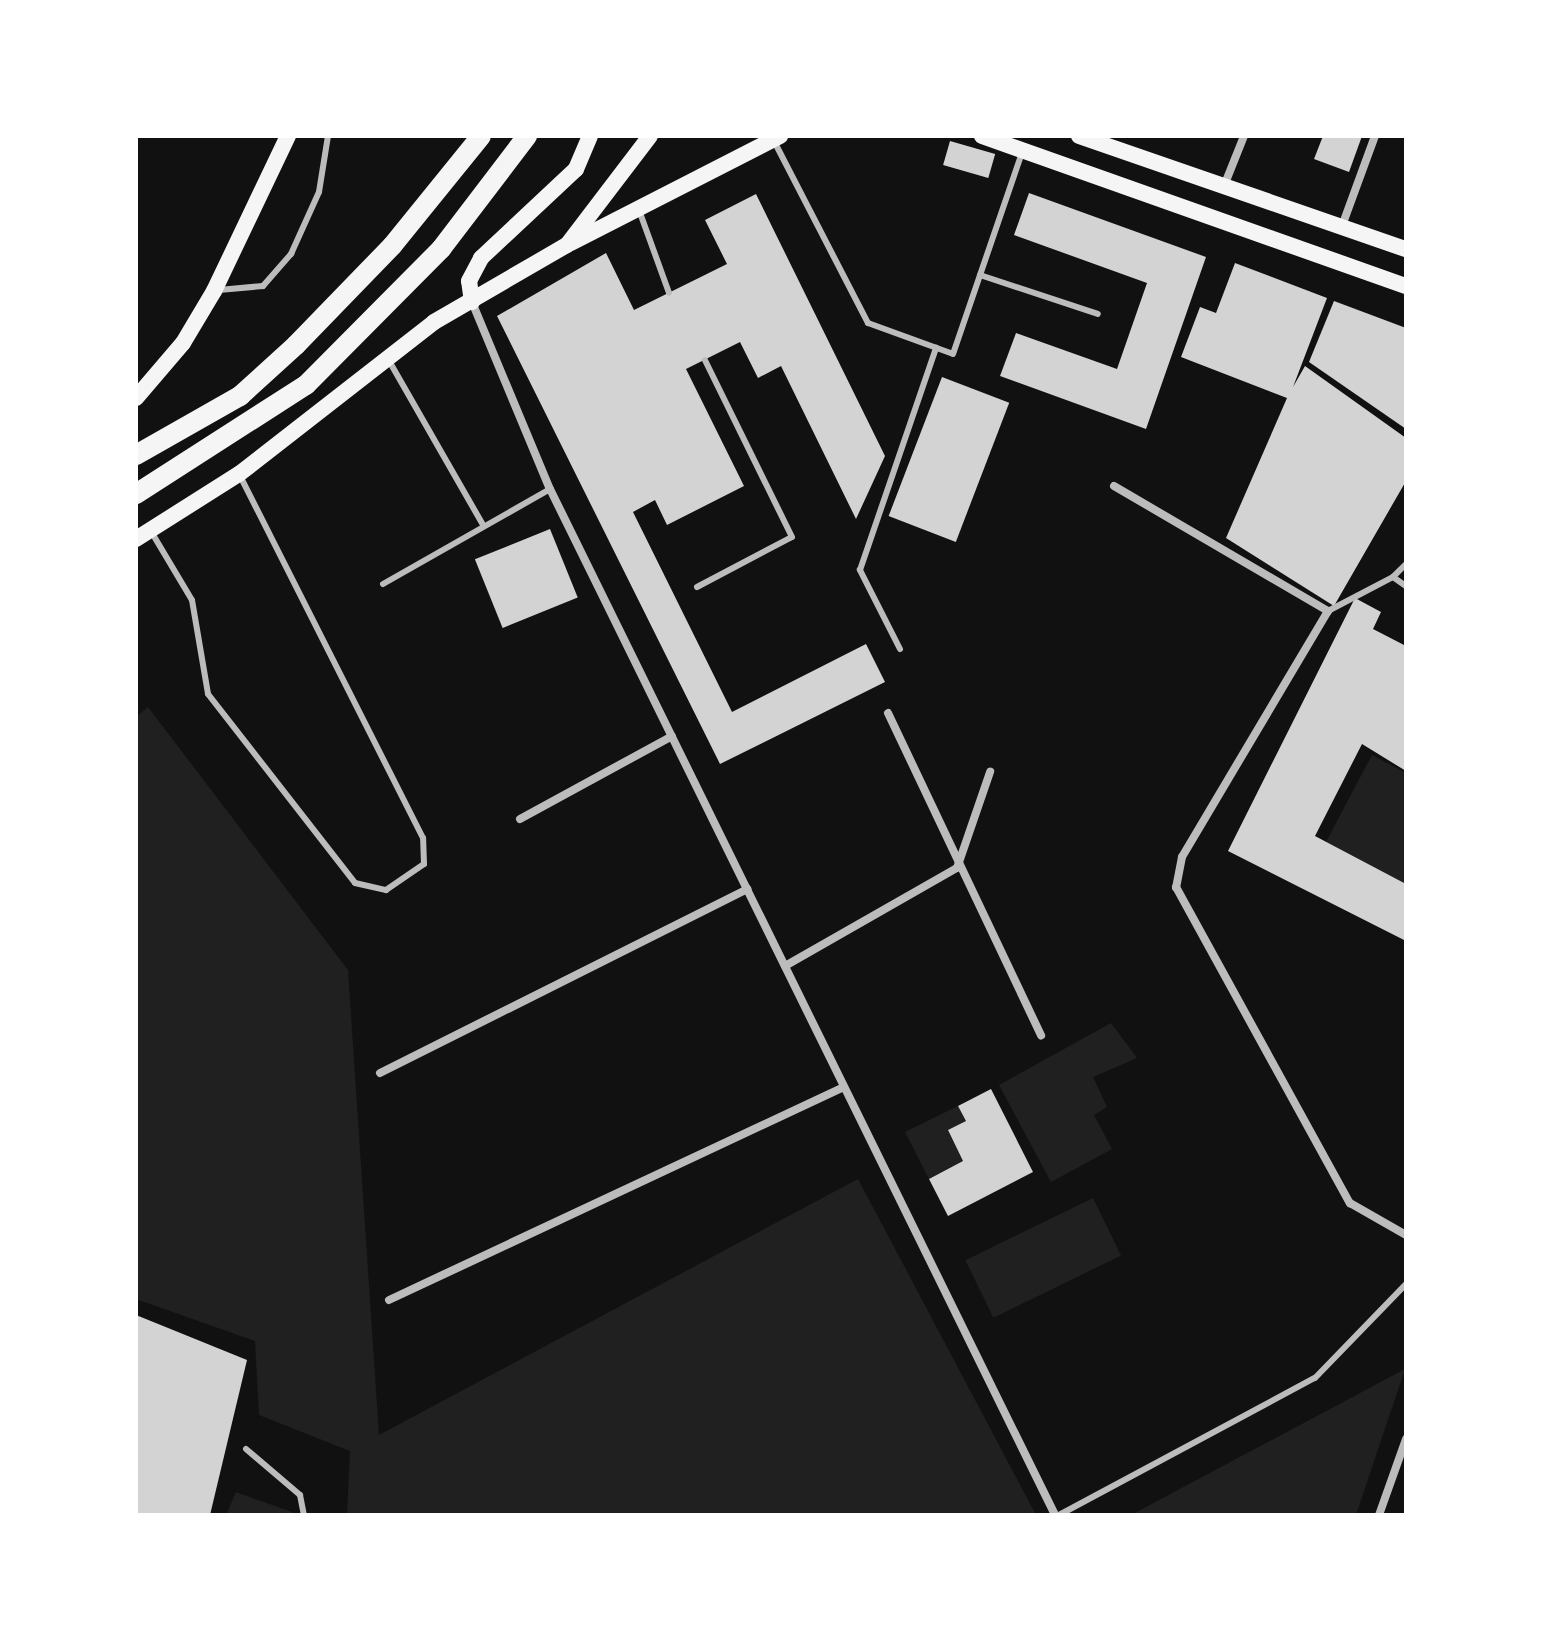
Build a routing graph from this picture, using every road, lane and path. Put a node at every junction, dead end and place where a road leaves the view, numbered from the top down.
1 (288, 136) edge
2 (328, 136) edge
3 (481, 136) edge
4 (527, 136) edge
5 (590, 136) edge
6 (650, 136) edge
7 (982, 136) edge
8 (1079, 136) edge
9 (1244, 136) edge
10 (1375, 136) edge
11 (775, 137) edge
12 (1023, 149) junction
13 (1224, 186) junction
14 (639, 210) junction
15 (1342, 226) junction
16 (567, 245) junction
17 (1406, 249) edge
18 (980, 275) junction
19 (1406, 286) edge
20 (214, 291) junction
21 (669, 293) dead end
22 (472, 302) junction
23 (1098, 314) dead end
24 (936, 348) junction
25 (388, 359) junction
26 (705, 360) dead end
27 (136, 398) edge
28 (136, 455) edge
29 (239, 474) junction
30 (1114, 486) dead end
31 (550, 489) junction
32 (136, 494) edge
33 (483, 525) junction
34 (143, 534) edge
35 (1406, 564) edge
36 (1393, 577) junction
37 (383, 584) dead end
38 (1406, 586) edge
39 (697, 587) dead end
40 (1328, 611) junction
41 (900, 649) dead end
42 (888, 713) dead end
43 (672, 736) junction
44 (990, 772) dead end
45 (520, 819) dead end
46 (957, 868) junction
47 (747, 889) junction
48 (785, 966) junction
49 (1041, 1035) dead end
50 (380, 1073) dead end
51 (844, 1087) junction
52 (1406, 1235) edge
53 (1406, 1284) edge
54 (389, 1300) dead end
55 (1406, 1439) edge
56 (246, 1449) dead end
57 (304, 1515) edge
58 (1057, 1515) edge
59 (1379, 1515) edge

1 - 20 main road
2 - 20 lane
3 - 28 main road
4 - 32 main road
5 - 22 main road
6 - 16 main road
7 - 12 main road
8 - 13 main road
9 - 13 street
10 - 15 street
11 - 14 main road
11 - 24 lane
12 - 18 lane
12 - 19 main road
13 - 15 main road
14 - 16 main road
14 - 21 lane
15 - 17 main road
16 - 22 main road
18 - 23 lane
18 - 24 lane
20 - 27 main road
22 - 25 main road
22 - 31 street
24 - 41 lane
25 - 29 main road
25 - 33 lane
26 - 39 lane
29 - 34 main road
29 - 34 lane
30 - 40 street
31 - 33 lane
31 - 43 street
33 - 37 lane
35 - 36 lane
36 - 38 lane
36 - 40 lane
40 - 52 street
42 - 46 street
43 - 45 street
43 - 47 street
44 - 46 street
46 - 48 street
46 - 49 street
47 - 48 street
47 - 50 street
48 - 51 street
51 - 54 street
51 - 58 street
53 - 58 lane
55 - 59 street
56 - 57 lane

